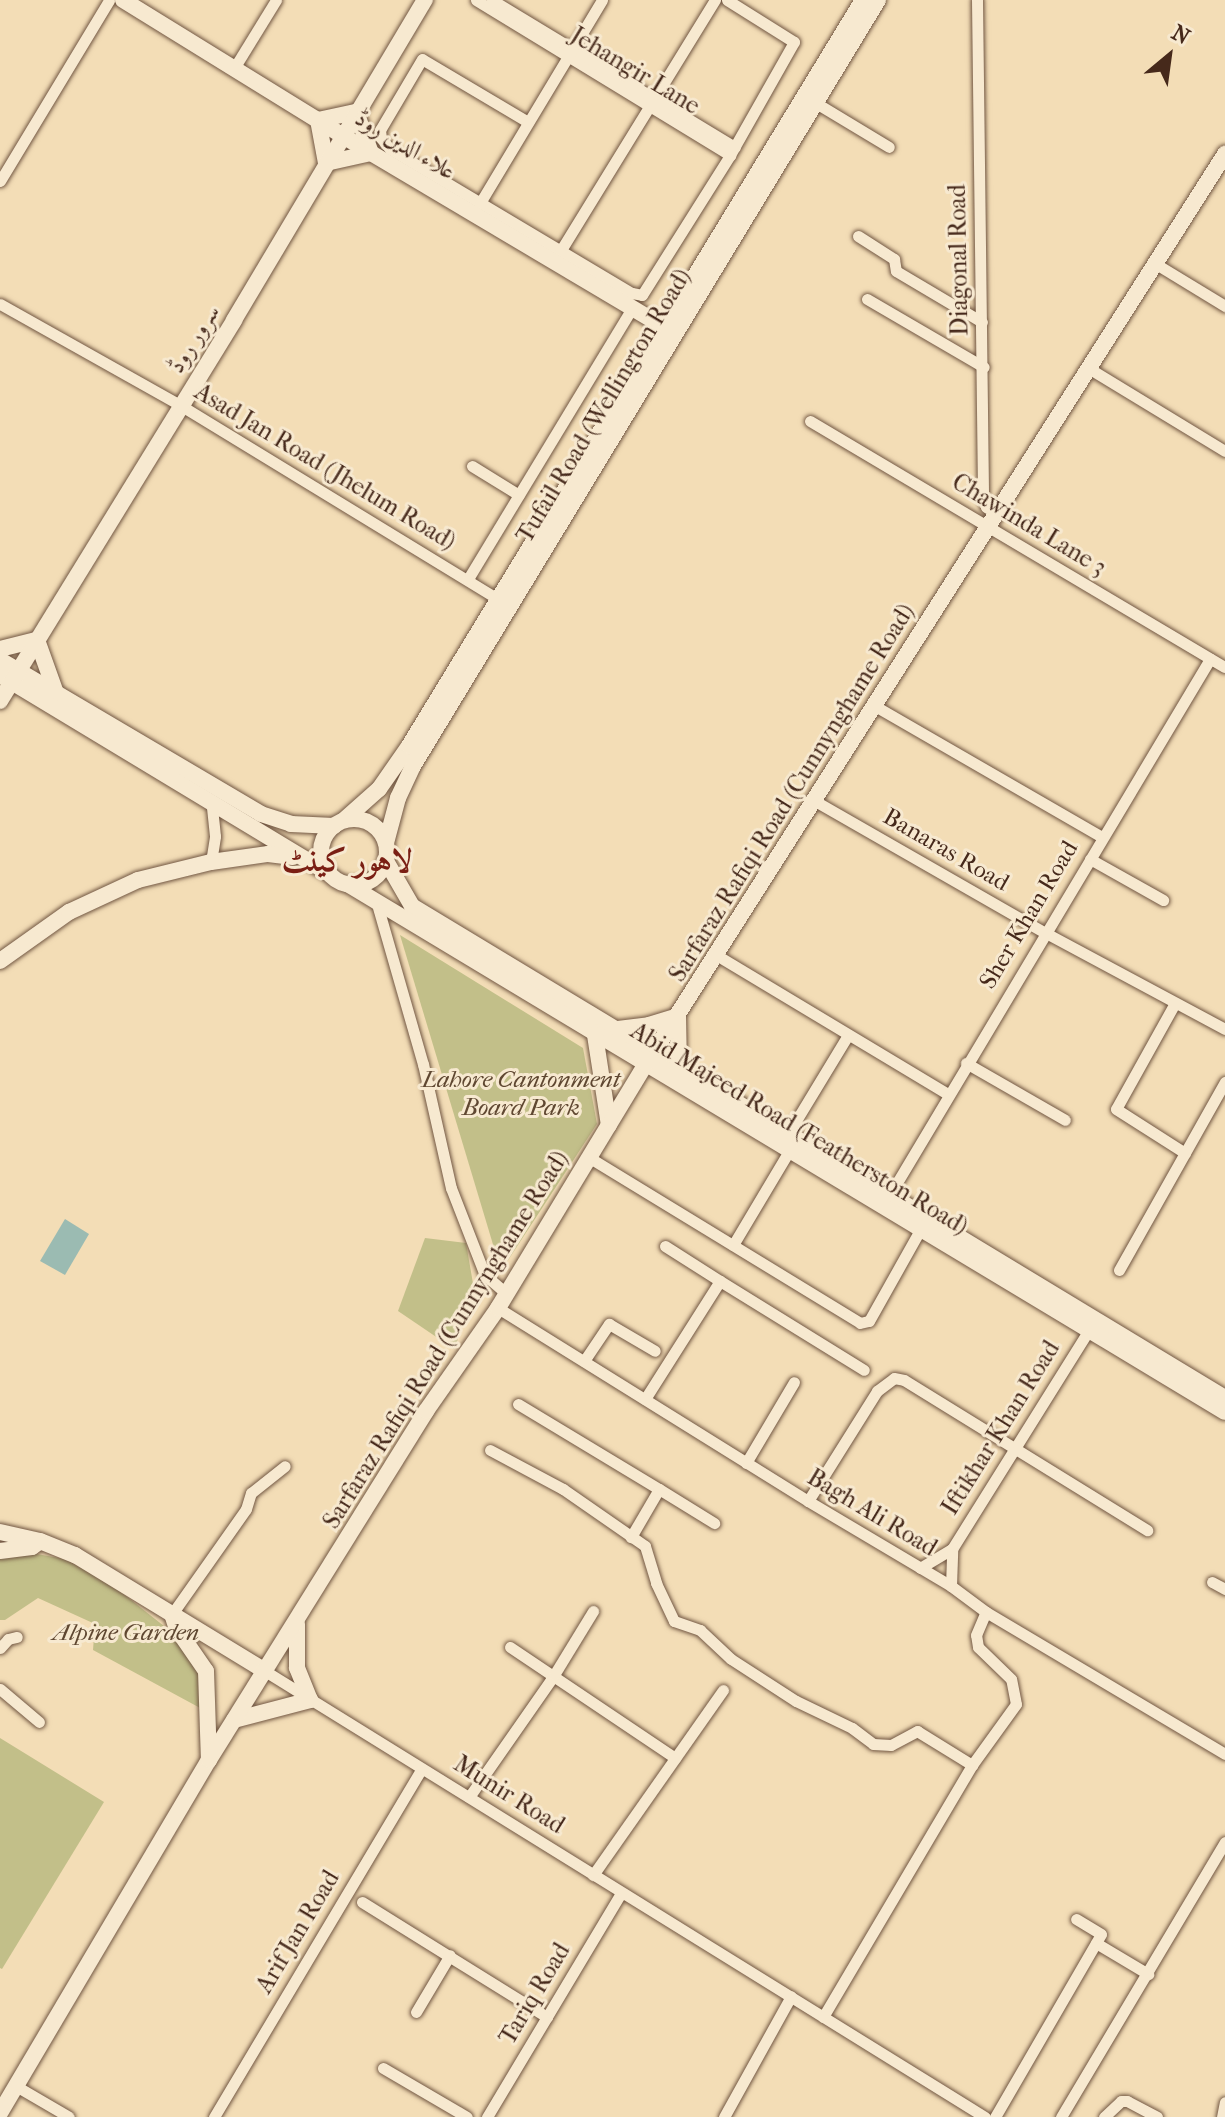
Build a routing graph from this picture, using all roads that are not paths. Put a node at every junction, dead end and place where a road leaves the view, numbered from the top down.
1 (109, 0) edge
2 (276, 0) edge
3 (425, 0) edge
4 (476, 0) edge
5 (492, 0) edge
6 (602, 0) edge
7 (715, 0) edge
8 (727, 0) edge
9 (863, 0) edge
10 (878, 0) edge
11 (977, 0) edge
12 (133, 2) edge
13 (570, 52) junction
14 (233, 70) junction
15 (653, 102) junction
16 (816, 103) junction
17 (356, 112) junction
18 (318, 120) junction
19 (528, 122) junction
20 (342, 136) junction
21 (889, 147) dead end
22 (732, 151) junction
23 (371, 153) junction
24 (1225, 154) edge
25 (326, 163) junction
26 (0, 181) edge
27 (480, 203) junction
28 (858, 236) dead end
29 (561, 250) junction
30 (1156, 264) junction
31 (867, 299) dead end
32 (0, 304) edge
33 (1225, 306) edge
34 (632, 308) junction
35 (982, 322) junction
36 (666, 328) junction
37 (984, 367) junction
38 (1090, 369) junction
39 (180, 405) junction
40 (810, 421) dead end
41 (1225, 451) edge
42 (472, 466) dead end
43 (519, 495) junction
44 (993, 520) junction
45 (468, 579) junction
46 (499, 600) junction
47 (37, 640) junction
48 (0, 649) edge
49 (1210, 659) junction
50 (0, 660) edge
51 (1225, 667) edge
52 (10, 676) edge
53 (30, 694) junction
54 (57, 694) junction
55 (0, 704) edge
56 (875, 706) junction
57 (815, 801) junction
58 (212, 805) junction
59 (339, 823) junction
60 (1102, 837) junction
61 (386, 843) junction
62 (303, 859) junction
63 (1090, 859) junction
64 (386, 861) junction
65 (211, 862) junction
66 (327, 872) junction
67 (349, 885) junction
68 (1163, 900) dead end
69 (377, 904) junction
70 (1044, 932) junction
71 (718, 956) junction
72 (0, 961) edge
73 (1175, 1003) junction
74 (678, 1016) junction
75 (618, 1029) junction
76 (1225, 1029) edge
77 (595, 1035) junction
78 (848, 1035) junction
79 (650, 1058) junction
80 (966, 1063) junction
81 (679, 1069) junction
82 (1225, 1082) edge
83 (948, 1094) junction
84 (1065, 1120) dead end
85 (609, 1125) junction
86 (788, 1142) junction
87 (1185, 1153) junction
88 (590, 1158) junction
89 (864, 1188) junction
90 (889, 1196) junction
91 (920, 1230) junction
92 (733, 1245) junction
93 (665, 1246) dead end
94 (1119, 1270) dead end
95 (720, 1281) junction
96 (502, 1301) junction
97 (1088, 1331) junction
98 (655, 1351) dead end
99 (584, 1361) junction
100 (864, 1370) dead end
101 (794, 1382) dead end
102 (1225, 1398) edge
103 (645, 1399) junction
104 (518, 1404) dead end
105 (1225, 1412) edge
106 (490, 1450) dead end
107 (1013, 1450) junction
108 (746, 1463) junction
109 (285, 1466) dead end
110 (659, 1489) junction
111 (808, 1501) junction
112 (714, 1523) dead end
113 (1147, 1530) dead end
114 (1, 1534) edge
115 (631, 1537) junction
116 (952, 1549) junction
117 (920, 1568) junction
118 (1212, 1582) dead end
119 (951, 1586) junction
120 (1225, 1589) edge
121 (593, 1611) dead end
122 (986, 1612) junction
123 (172, 1614) junction
124 (297, 1624) junction
125 (17, 1637) dead end
126 (510, 1647) dead end
127 (0, 1648) edge
128 (265, 1671) junction
129 (554, 1675) junction
130 (0, 1689) edge
131 (723, 1690) dead end
132 (310, 1700) junction
133 (234, 1720) junction
134 (39, 1722) dead end
135 (1225, 1754) edge
136 (675, 1758) junction
137 (209, 1760) junction
138 (972, 1765) junction
139 (421, 1770) junction
140 (469, 1797) junction
141 (1225, 1842) edge
142 (593, 1875) junction
143 (621, 1893) junction
144 (362, 1902) dead end
145 (1076, 1919) dead end
146 (1096, 1943) junction
147 (450, 1955) junction
148 (1148, 1974) junction
149 (791, 1996) junction
150 (416, 2012) dead end
151 (547, 2017) junction
152 (823, 2017) junction
153 (383, 2068) dead end
154 (16, 2086) junction
155 (1225, 2102) edge
156 (0, 2113) edge
157 (69, 2117) edge
158 (214, 2117) edge
159 (467, 2117) edge
160 (487, 2117) edge
161 (724, 2117) edge
162 (985, 2117) edge
163 (995, 2117) edge
164 (1061, 2117) edge
165 (1104, 2117) edge
166 (1157, 2117) edge
167 (1222, 2117) edge

1 - 26 street
2 - 14 street
3 - 17 street, سرور روڈ
4 - 13 street, Jehangir Lane
5 - 13 street, Jehangir Lane
6 - 13 street
7 - 15 street
8 - 22 street
9 - 36 street, Tufail Road (Wellington Road)
10 - 16 street, Tufail Road (Wellington Road)
11 - 35 street, Diagonal Road
12 - 14 street, علاء الدین روڈ
13 - 15 street, Jehangir Lane
13 - 19 street
14 - 18 street, علاء الدین روڈ
15 - 22 street, Jehangir Lane
15 - 29 street
16 - 21 street
16 - 61 street, Tufail Road (Wellington Road)
17 - 18 street
17 - 20 street, سرور روڈ
17 - 23 street
18 - 20 street, علاء الدین روڈ
18 - 25 street
19 - 27 street
19 - 27 street
20 - 23 street, علاء الدین روڈ
20 - 25 street, سرور روڈ
22 - 29 street
23 - 25 street
23 - 34 street, علاء الدین روڈ
24 - 30 street, Sarfaraz Rafiqi Road (Cunnynghame Road)
25 - 39 street, سرور روڈ
27 - 29 street
28 - 35 street
30 - 33 street
30 - 38 street, Sarfaraz Rafiqi Road (Cunnynghame Road)
31 - 37 street
32 - 39 street, Asad Jan Road (Jhelum Road)
34 - 36 street, علاء الدین روڈ
34 - 43 street
35 - 37 street, Diagonal Road
36 - 46 street, Tufail Road (Wellington Road)
37 - 44 street, Diagonal Road
38 - 41 street
38 - 44 street, Sarfaraz Rafiqi Road (Cunnynghame Road)
39 - 45 street, Asad Jan Road (Jhelum Road)
39 - 47 street, سرور روڈ
40 - 44 street, Chawinda Lane 3
42 - 43 street
43 - 45 street
44 - 49 street, Chawinda Lane 3
44 - 56 street, Sarfaraz Rafiqi Road (Cunnynghame Road)
45 - 46 street, Asad Jan Road (Jhelum Road)
46 - 59 street, Tufail Road (Wellington Road)
47 - 48 street
47 - 52 street, سرور روڈ
47 - 54 street
49 - 51 street, Chawinda Lane 3
49 - 60 street, Sher Khan Road
50 - 52 street
52 - 53 street
52 - 54 street
52 - 55 street, سرور روڈ
53 - 55 street
53 - 58 street
54 - 59 street
56 - 57 street, Sarfaraz Rafiqi Road (Cunnynghame Road)
56 - 60 street
57 - 70 street, Banaras Road
57 - 71 street, Sarfaraz Rafiqi Road (Cunnynghame Road)
58 - 62 street
58 - 65 street
59 - 61 street
59 - 66 street
60 - 63 street, Sher Khan Road
61 - 64 street
62 - 65 street
62 - 66 street
63 - 68 street
63 - 70 street, Sher Khan Road
64 - 67 street
64 - 75 street, Abid Majeed Road (Featherston Road)
65 - 72 street
66 - 67 street
67 - 69 street, Abid Majeed Road (Featherston Road)
69 - 77 street, Abid Majeed Road (Featherston Road)
69 - 96 street, Bagh Ali Road
70 - 73 street, Banaras Road
70 - 80 street, Sher Khan Road
71 - 74 street, Sarfaraz Rafiqi Road (Cunnynghame Road)
71 - 78 street
73 - 76 street, Banaras Road
73 - 87 street
74 - 75 street
74 - 79 street, Sarfaraz Rafiqi Road (Cunnynghame Road)
74 - 81 street
75 - 79 street, Abid Majeed Road (Featherston Road)
77 - 79 street, Abid Majeed Road (Featherston Road)
77 - 85 street
78 - 83 street
78 - 86 street
79 - 81 street, Abid Majeed Road (Featherston Road)
79 - 85 street, Sarfaraz Rafiqi Road (Cunnynghame Road)
79 - 86 street, Abid Majeed Road (Featherston Road)
80 - 83 street, Sher Khan Road
80 - 84 street
81 - 86 street, Abid Majeed Road (Featherston Road)
82 - 87 street
83 - 90 street, Sher Khan Road
85 - 88 street, Sarfaraz Rafiqi Road (Cunnynghame Road)
86 - 89 street, Abid Majeed Road (Featherston Road)
86 - 92 street
87 - 94 street
88 - 92 street
88 - 96 street, Sarfaraz Rafiqi Road (Cunnynghame Road)
89 - 90 street, Abid Majeed Road (Featherston Road)
89 - 91 street, Abid Majeed Road (Featherston Road)
90 - 102 street, Abid Majeed Road (Featherston Road)
91 - 92 street
91 - 97 street, Abid Majeed Road (Featherston Road)
93 - 95 street
95 - 100 street
95 - 103 street
96 - 99 street, Bagh Ali Road
96 - 124 street, Sarfaraz Rafiqi Road (Cunnynghame Road)
97 - 105 street, Abid Majeed Road (Featherston Road)
97 - 107 street, Iftikhar Khan Road
98 - 99 street
99 - 103 street, Bagh Ali Road
101 - 108 street
103 - 108 street, Bagh Ali Road
104 - 110 street
106 - 115 street
107 - 111 street
107 - 113 street
107 - 116 street, Iftikhar Khan Road
108 - 111 street, Bagh Ali Road
109 - 123 street
110 - 112 street
110 - 115 street
111 - 117 street, Bagh Ali Road
114 - 123 street, Munir Road
115 - 138 street
116 - 117 street, Iftikhar Khan Road
116 - 119 street, Iftikhar Khan Road
117 - 119 street, Bagh Ali Road
118 - 120 street
119 - 122 street, Bagh Ali Road
121 - 129 street
122 - 135 street, Bagh Ali Road
122 - 138 street
123 - 128 street, Munir Road
123 - 137 street
124 - 128 street, Sarfaraz Rafiqi Road (Cunnynghame Road)
124 - 132 street
125 - 127 street
126 - 129 street
128 - 132 street, Munir Road
128 - 133 street, Sarfaraz Rafiqi Road (Cunnynghame Road)
129 - 136 street
129 - 140 street
130 - 134 street
131 - 136 street
132 - 133 street
132 - 139 street, Munir Road
133 - 137 street, Sarfaraz Rafiqi Road (Cunnynghame Road)
136 - 142 street
137 - 154 street, Sarfaraz Rafiqi Road (Cunnynghame Road)
138 - 152 street
139 - 140 street, Munir Road
139 - 158 street, Arif Jan Road
140 - 142 street, Munir Road
141 - 148 street
142 - 143 street, Munir Road
143 - 149 street, Munir Road
143 - 151 street, Tariq Road
144 - 147 street
145 - 146 street
146 - 148 street
146 - 163 street
147 - 150 street
147 - 151 street
148 - 164 street
149 - 152 street, Munir Road
149 - 161 street
151 - 160 street, Tariq Road
152 - 162 street, Munir Road
153 - 159 street
154 - 156 street, Sarfaraz Rafiqi Road (Cunnynghame Road)
154 - 157 street
155 - 167 street
165 - 166 street

